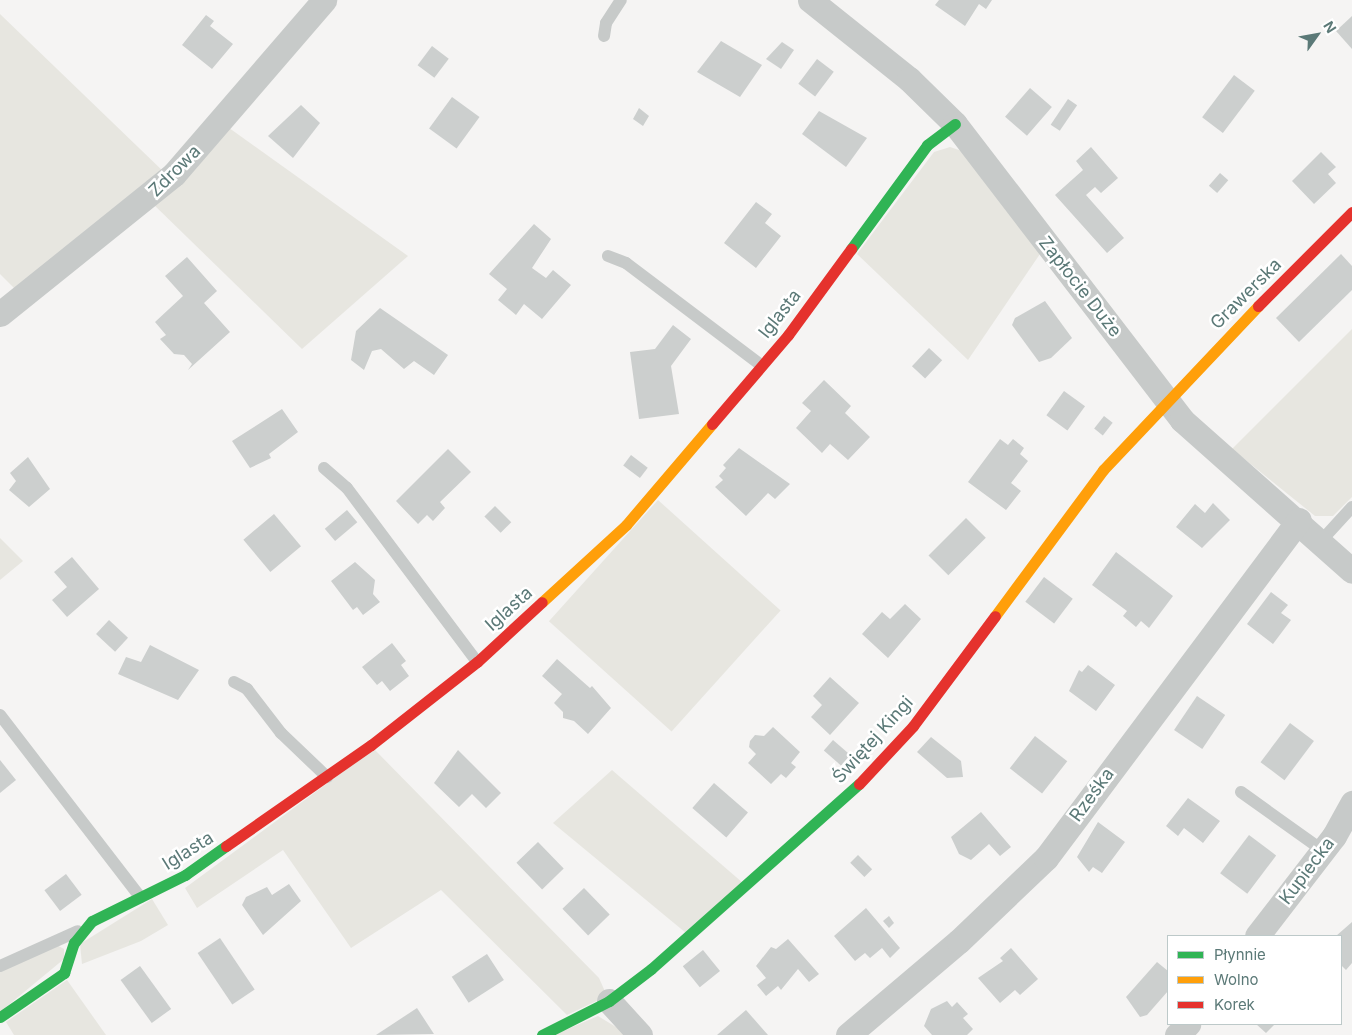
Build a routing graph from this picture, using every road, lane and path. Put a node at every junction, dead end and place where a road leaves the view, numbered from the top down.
1 (324, 0) edge
2 (621, 0) edge
3 (810, 0) edge
4 (604, 36) dead end
5 (955, 124) junction
6 (1352, 212) edge
7 (608, 256) dead end
8 (0, 314) edge
9 (761, 365) junction
10 (1167, 403) junction
11 (324, 468) dead end
12 (1352, 507) edge
13 (1299, 520) junction
14 (1321, 541) junction
15 (1352, 571) edge
16 (476, 662) junction
17 (234, 682) dead end
18 (0, 715) edge
19 (327, 777) junction
20 (1241, 792) dead end
21 (1352, 803) edge
22 (1322, 850) junction
23 (140, 897) junction
24 (81, 931) junction
25 (1258, 935) edge
26 (0, 966) edge
27 (609, 1001) junction
28 (0, 1017) edge
29 (1187, 1025) edge
30 (542, 1035) edge
31 (640, 1035) edge
32 (848, 1035) edge
33 (1177, 1035) edge

1 - 8 street, Zdrowa
2 - 4 lane
3 - 5 street, Zapłocie Duże
5 - 9 street, Iglasta
5 - 10 street, Zapłocie Duże
6 - 10 street, Grawerska
7 - 9 lane
9 - 16 street, Iglasta
10 - 13 street, Zapłocie Duże
10 - 27 street, Świętej Kingi
11 - 16 lane
12 - 14 lane
13 - 14 street, Zapłocie Duże
13 - 32 street, Rześka
14 - 15 street, Zapłocie Duże
16 - 19 street, Iglasta
17 - 19 lane
18 - 23 lane
19 - 23 street, Iglasta
20 - 22 lane
21 - 22 street, Kupiecka
22 - 25 street, Kupiecka
23 - 24 street, Iglasta
24 - 26 lane
24 - 28 street
27 - 30 street, Świętej Kingi
27 - 31 street
29 - 33 street

